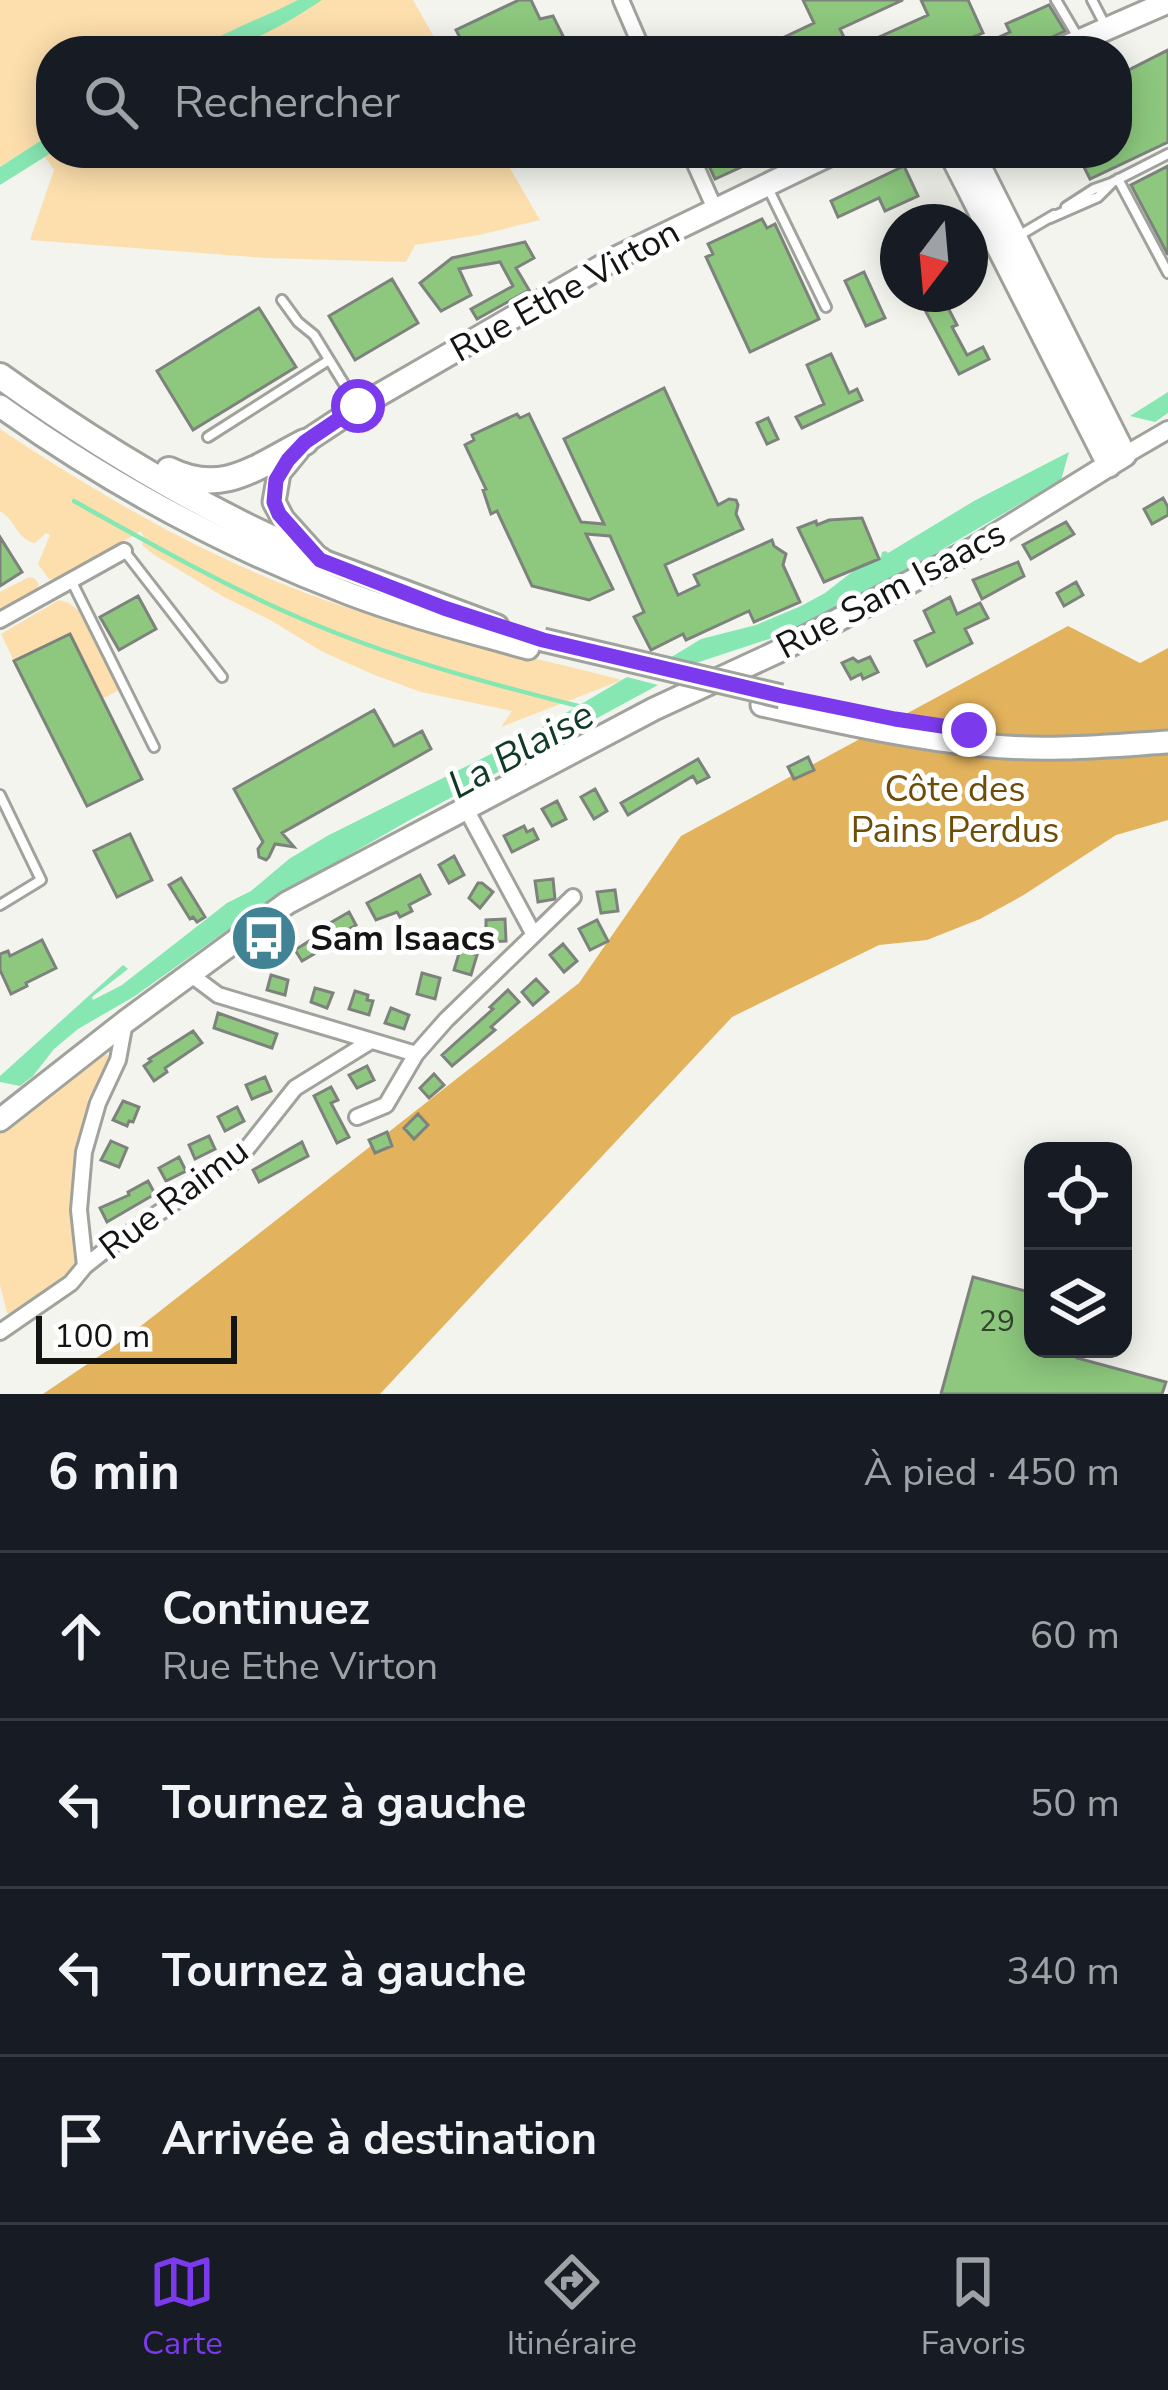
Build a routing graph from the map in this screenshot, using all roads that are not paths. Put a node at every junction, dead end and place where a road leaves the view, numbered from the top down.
1 (621, 0) edge
2 (1057, 0) edge
3 (1094, 0) edge
4 (1168, 2) edge
5 (1107, 28) junction
6 (637, 36) edge
7 (1078, 36) edge
8 (1089, 36) edge
9 (1168, 154) edge
10 (697, 168) edge
11 (802, 168) edge
12 (959, 168) edge
13 (978, 168) edge
14 (1115, 181) junction
15 (766, 185) junction
16 (715, 209) junction
17 (1006, 243) junction
18 (1168, 273) edge
19 (282, 300) dead end
20 (826, 308) dead end
21 (329, 360) junction
22 (0, 376) edge
23 (0, 406) edge
24 (358, 406) junction
25 (0, 418) edge
26 (1168, 430) edge
27 (208, 437) dead end
28 (305, 442) junction
29 (1117, 461) junction
30 (110, 464) junction
31 (124, 551) joint
32 (320, 560) junction
33 (71, 580) junction
34 (0, 620) edge
35 (536, 644) junction
36 (222, 676) dead end
37 (772, 700) junction
38 (1168, 729) edge
39 (1168, 742) edge
40 (154, 747) dead end
41 (0, 795) edge
42 (465, 807) junction
43 (573, 897) dead end
44 (0, 905) edge
45 (534, 935) junction
46 (190, 974) junction
47 (125, 1022) junction
48 (371, 1040) junction
49 (416, 1054) junction
50 (356, 1117) dead end
51 (0, 1120) edge
52 (85, 1266) junction
53 (0, 1332) edge

1 - 6 street
2 - 7 lane
3 - 5 lane
4 - 5 main road
5 - 8 main road
9 - 14 lane
10 - 16 street
11 - 15 main road, Rue Ethe Virton
12 - 17 main road
13 - 17 main road
14 - 17 lane
14 - 18 lane
15 - 16 main road, Rue Ethe Virton
15 - 20 lane
16 - 24 main road, Rue Ethe Virton
17 - 29 main road
19 - 21 lane
21 - 24 lane
21 - 27 lane
22 - 30 highway
23 - 30 main road
24 - 28 main road, Rue Ethe Virton
25 - 30 main road
26 - 29 street, Rue Sam Isaacs
28 - 30 highway
28 - 32 main road
29 - 42 main road, Rue Sam Isaacs
30 - 32 highway
30 - 35 main road
31 - 33 street
31 - 36 lane
32 - 35 main road
33 - 34 street
33 - 40 lane
35 - 37 main road, bridge
37 - 38 main road
37 - 39 main road
41 - 44 lane
42 - 45 street
42 - 46 main road, Rue Sam Isaacs
43 - 45 street
45 - 49 street
46 - 47 main road, Rue Sam Isaacs
46 - 48 street
47 - 51 main road, Rue Sam Isaacs
47 - 52 street
48 - 49 street
48 - 52 street, Rue Raimu
49 - 50 street
52 - 53 street, Rue Raimu

